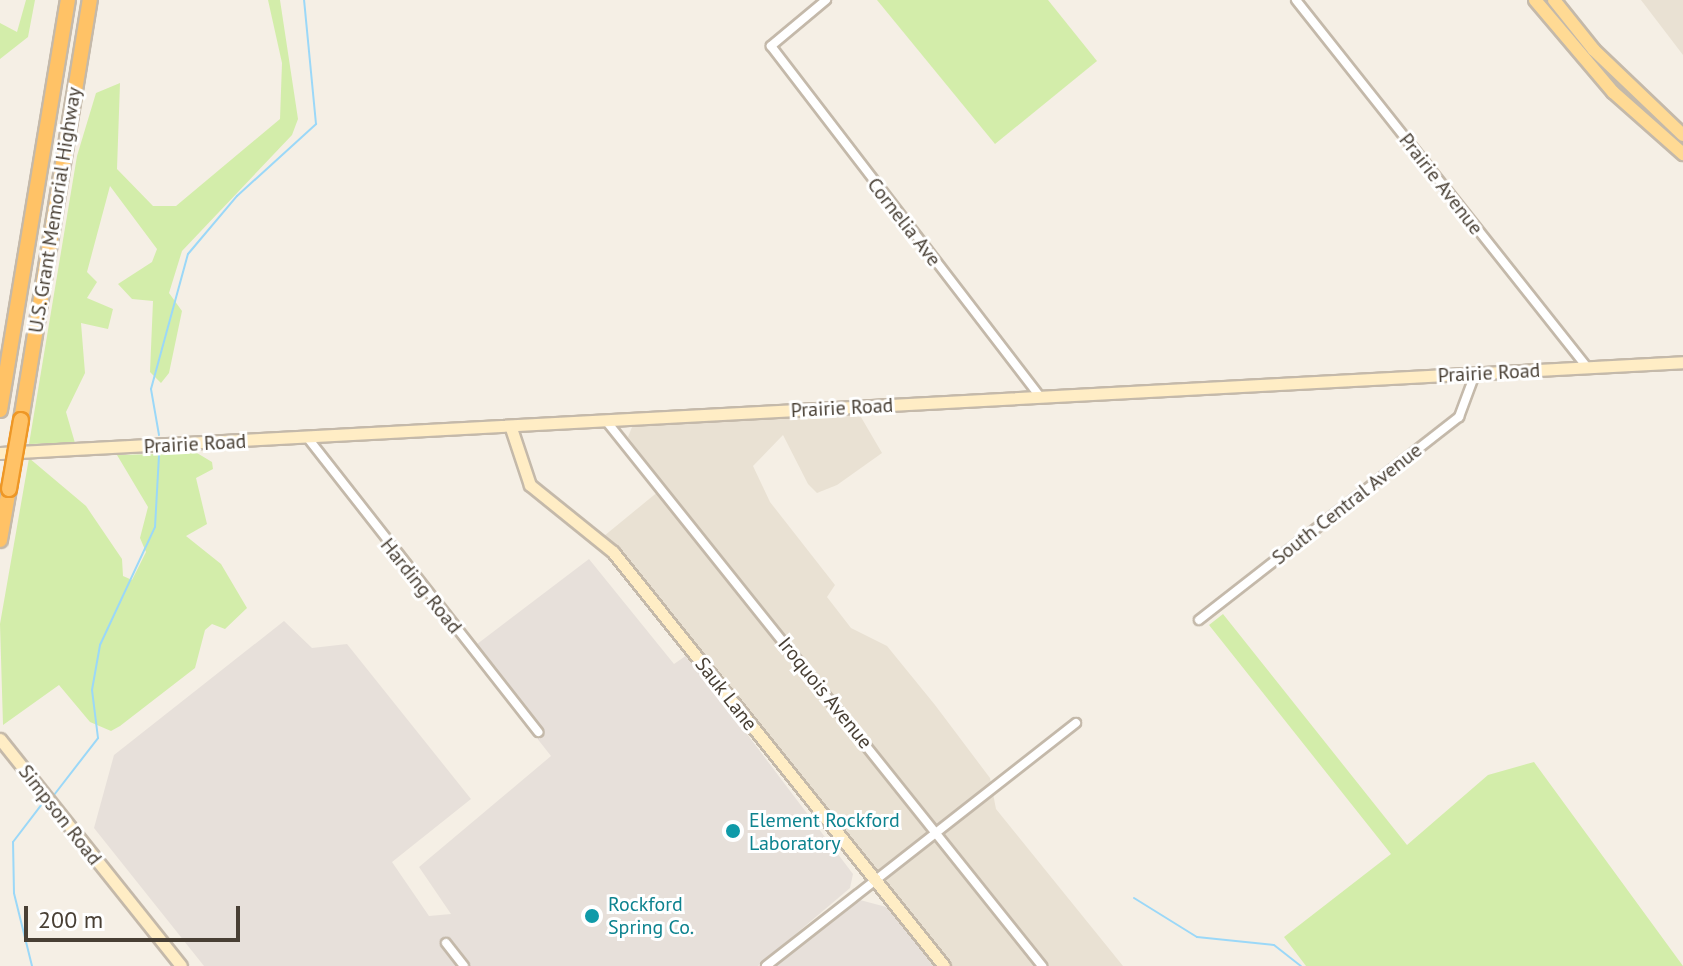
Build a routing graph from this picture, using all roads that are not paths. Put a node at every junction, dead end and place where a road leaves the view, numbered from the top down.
1 (68, 0) edge
2 (90, 0) edge
3 (826, 0) edge
4 (1296, 0) edge
5 (1535, 0) edge
6 (1554, 0) edge
7 (1683, 135) edge
8 (1683, 154) edge
9 (1683, 362) edge
10 (1587, 367) junction
11 (1475, 374) junction
12 (1040, 396) junction
13 (0, 410) edge
14 (607, 422) junction
15 (511, 428) junction
16 (307, 437) junction
17 (0, 453) edge
18 (0, 540) edge
19 (1199, 620) dead end
20 (1076, 723) dead end
21 (538, 732) dead end
22 (0, 739) edge
23 (936, 830) junction
24 (872, 880) junction
25 (446, 943) dead end
26 (181, 966) edge
27 (464, 966) edge
28 (766, 966) edge
29 (944, 966) edge
30 (1042, 966) edge

1 - 13 highway, U.S. Grant Memorial Highway
2 - 18 highway, U.S. Grant Memorial Highway, bridge
3 - 12 street, Cornelia Ave
4 - 10 street, Prairie Avenue
5 - 8 main road
6 - 7 main road
9 - 10 street, Prairie Road
10 - 11 street, Prairie Road
11 - 12 street, Prairie Road
11 - 19 street, South Central Avenue
12 - 14 street, Prairie Road
14 - 15 street, Prairie Road
14 - 23 street, Iroquois Avenue
15 - 16 street, Prairie Road
15 - 24 street, Sauk Lane
16 - 17 street, Prairie Road
16 - 21 street, Harding Road
20 - 23 street
22 - 26 street, Simpson Road
23 - 24 street
23 - 30 street, Iroquois Avenue
24 - 28 street
24 - 29 street, Sauk Lane
25 - 27 street

